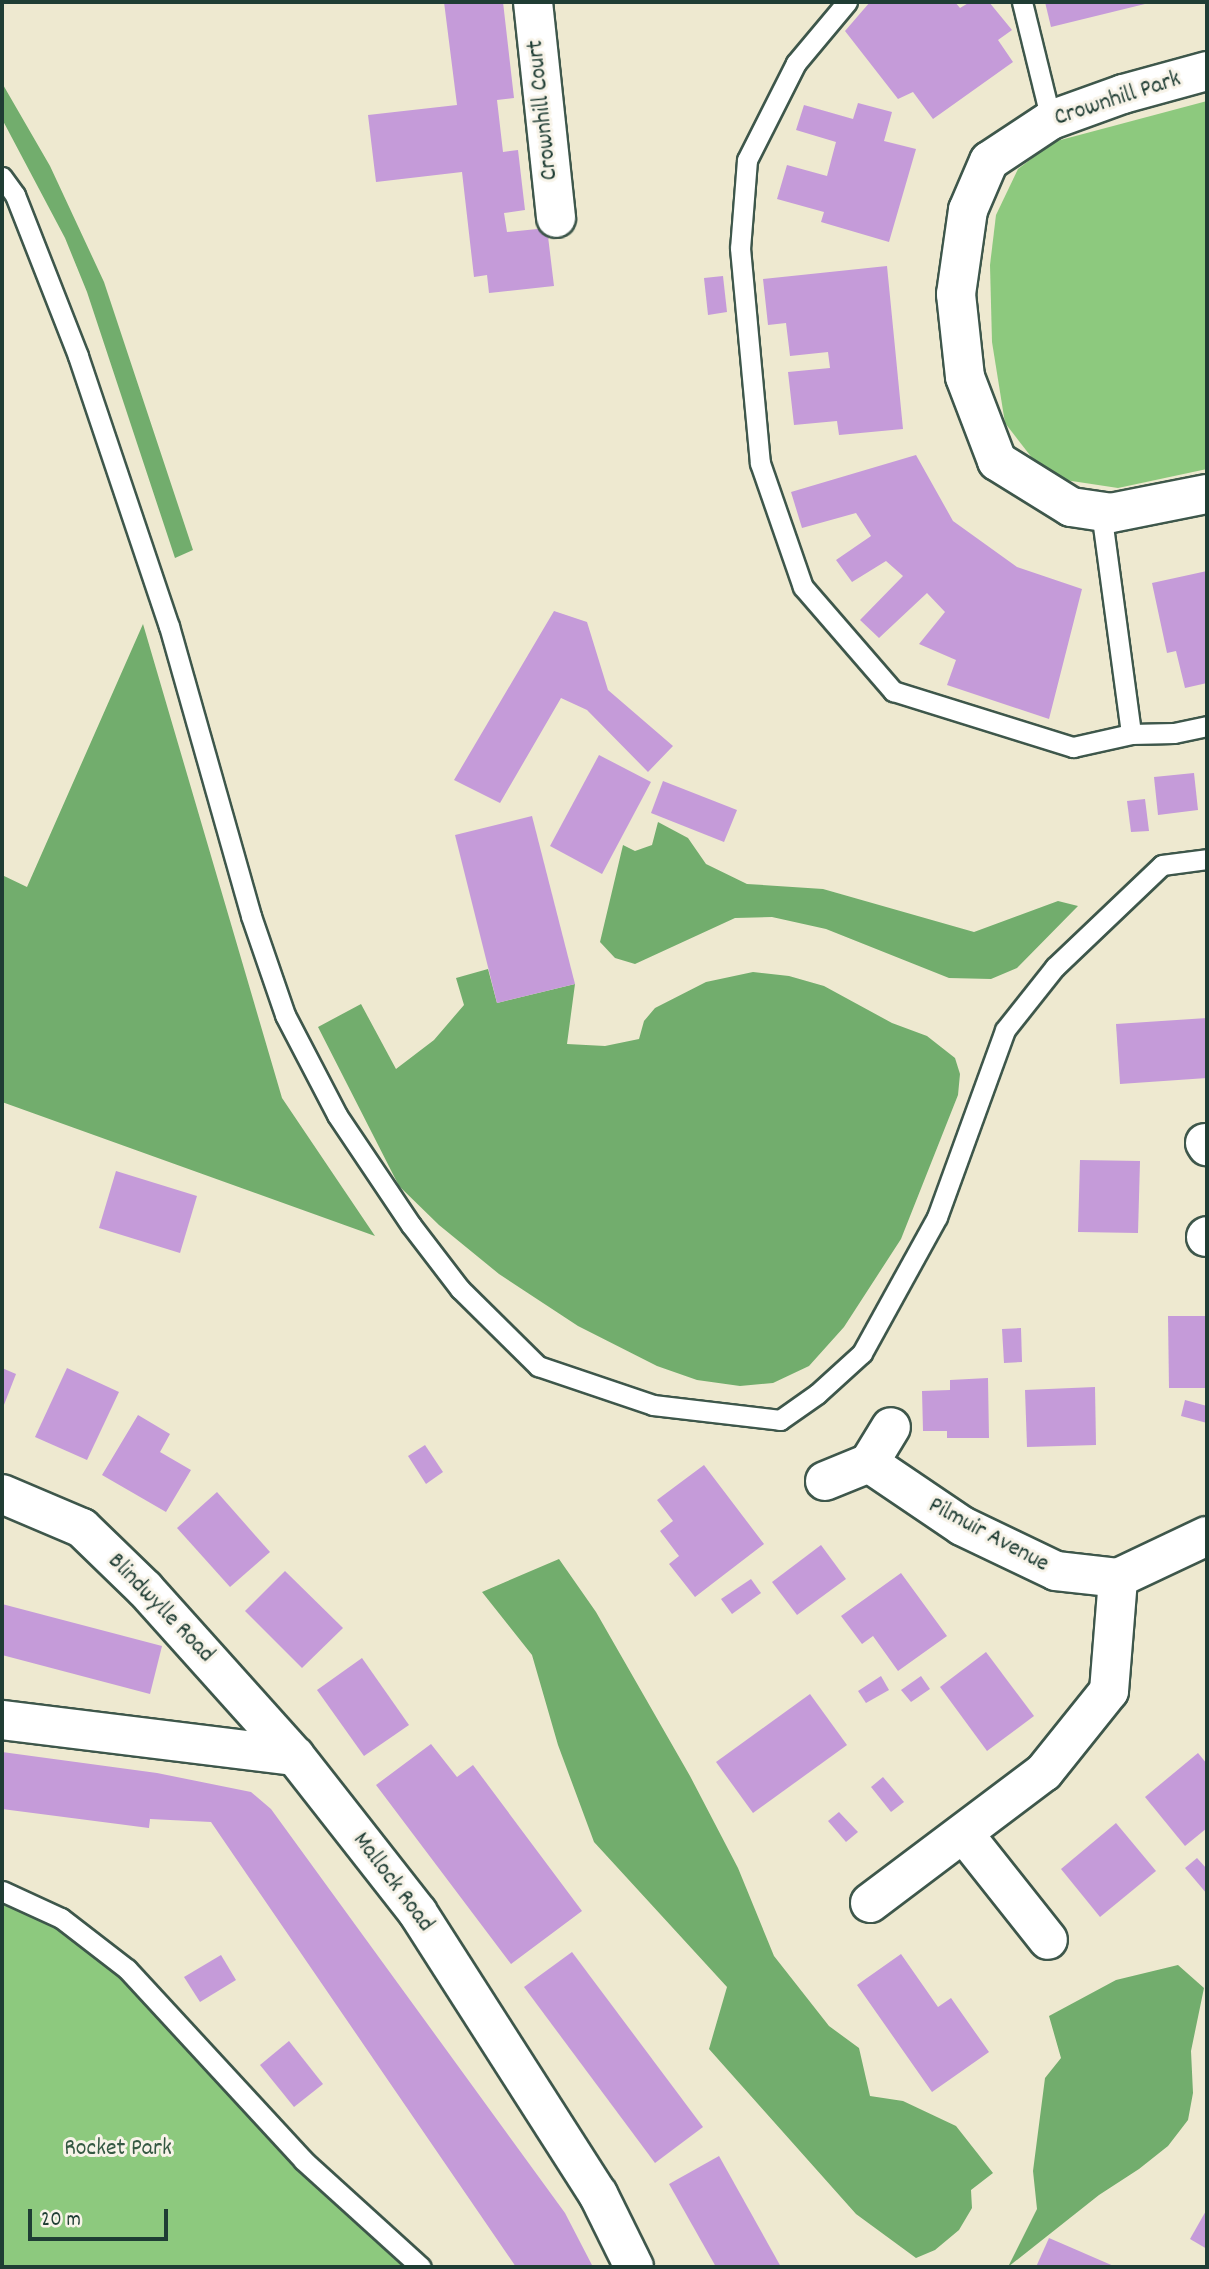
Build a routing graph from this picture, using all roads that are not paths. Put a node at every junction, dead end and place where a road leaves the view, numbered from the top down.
1 (533, 2) edge
2 (847, 2) edge
3 (1022, 2) edge
4 (1207, 72) edge
5 (1051, 120) junction
6 (2, 177) edge
7 (556, 218) dead end
8 (1207, 494) edge
9 (1101, 511) junction
10 (1207, 726) edge
11 (1131, 734) junction
12 (1207, 859) edge
13 (891, 1427) dead end
14 (869, 1463) junction
15 (825, 1481) dead end
16 (2, 1494) edge
17 (1207, 1536) edge
18 (1118, 1578) junction
19 (2, 1720) edge
20 (295, 1756) junction
21 (964, 1834) junction
22 (2, 1891) edge
23 (870, 1903) dead end
24 (1048, 1940) dead end
25 (421, 2267) edge
26 (634, 2267) edge

1 - 7 street, Crownhill Court
2 - 11 lane
3 - 5 lane
4 - 5 street, Crownhill Park
5 - 9 street, Crownhill Park
6 - 12 lane
8 - 9 street, Crownhill Park
9 - 11 lane
10 - 11 lane
13 - 14 street
14 - 15 street
14 - 18 street, Pilmuir Avenue
16 - 20 street, Blindwylle Road
17 - 18 street
18 - 21 street
19 - 20 street
20 - 26 street, Mallock Road
21 - 23 street
21 - 24 street
22 - 25 lane

